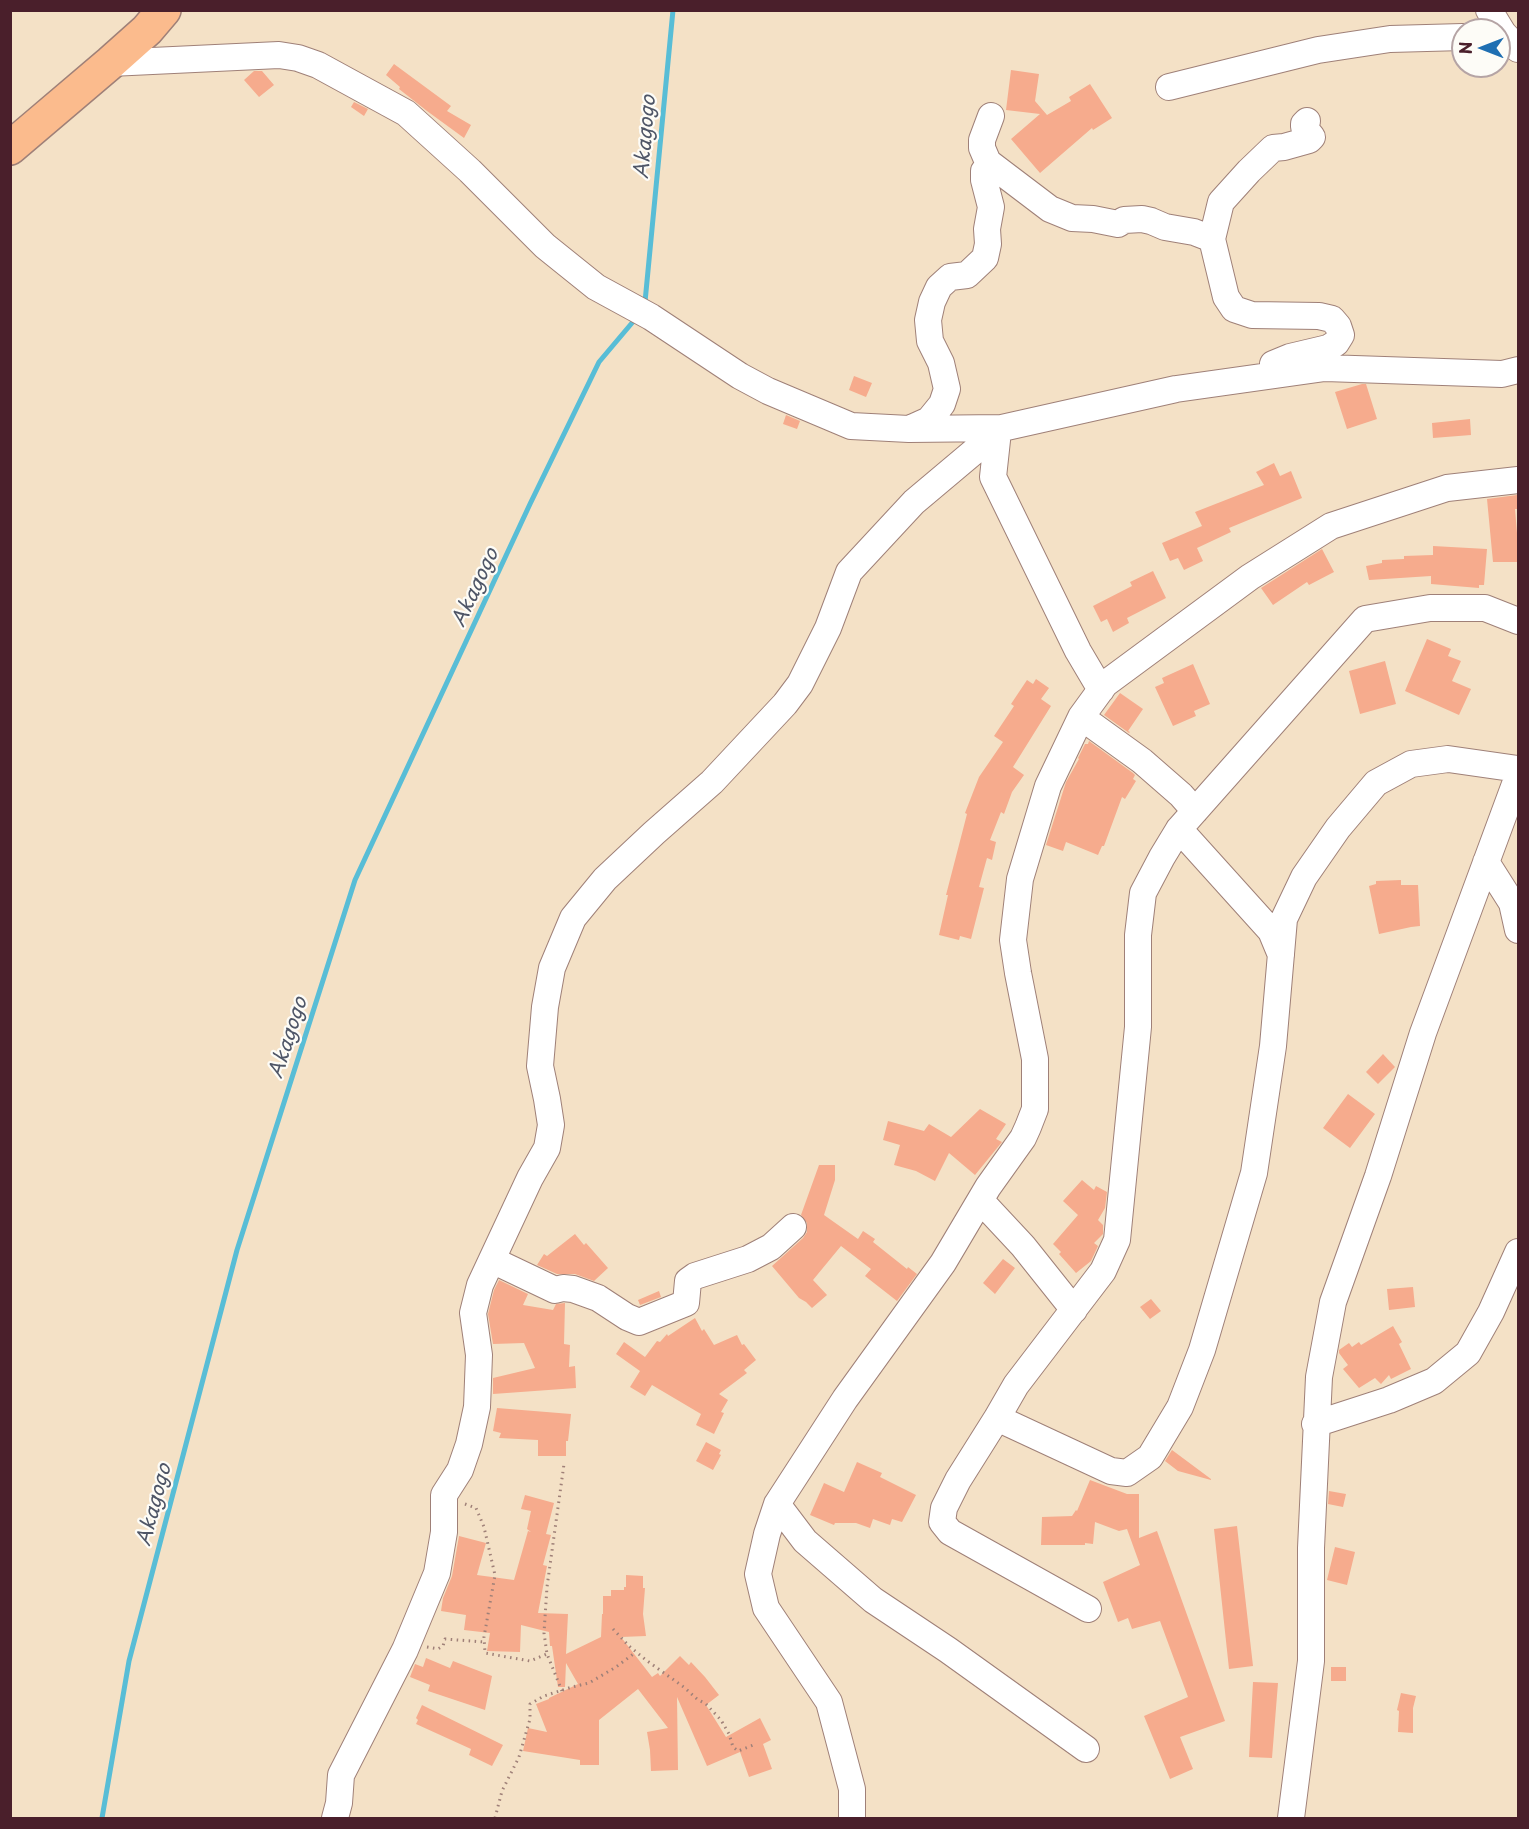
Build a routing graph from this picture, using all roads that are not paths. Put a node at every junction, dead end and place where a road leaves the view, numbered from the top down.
1 (164, 10) edge
2 (1451, 37) edge
3 (110, 63) junction
4 (1168, 87) dead end
5 (991, 116) dead end
6 (1307, 122) dead end
7 (10, 148) edge
8 (991, 165) junction
9 (1212, 239) junction
10 (1518, 370) edge
11 (1247, 379) junction
12 (909, 429) junction
13 (1000, 429) junction
14 (1518, 480) edge
15 (1518, 621) edge
16 (1101, 690) junction
17 (1081, 717) junction
18 (1518, 769) edge
19 (1518, 776) edge
20 (1187, 820) junction
21 (1486, 862) junction
22 (1278, 925) junction
23 (1518, 930) edge
24 (981, 1201) junction
25 (793, 1227) dead end
26 (1518, 1251) edge
27 (492, 1260) junction
28 (1074, 1310) junction
29 (998, 1418) junction
30 (1316, 1424) junction
31 (777, 1504) junction
32 (1088, 1609) dead end
33 (1086, 1749) dead end
34 (1288, 1817) edge
35 (335, 1818) edge
36 (852, 1818) edge

1 - 3 main road
2 - 4 street
3 - 7 main road
3 - 12 street
5 - 8 street
6 - 9 street
8 - 9 street
8 - 12 street
9 - 11 street
10 - 11 street
11 - 13 street
12 - 13 street
13 - 16 street
13 - 27 street
14 - 16 street
15 - 20 street
16 - 17 street
17 - 20 street
17 - 24 street
18 - 22 street
19 - 21 street
20 - 22 street
20 - 28 street
21 - 23 street
21 - 30 street
22 - 29 street
24 - 28 street
24 - 31 street
25 - 27 street
26 - 30 street
27 - 35 street
28 - 29 street
29 - 32 street
30 - 34 street
31 - 33 street
31 - 36 street

